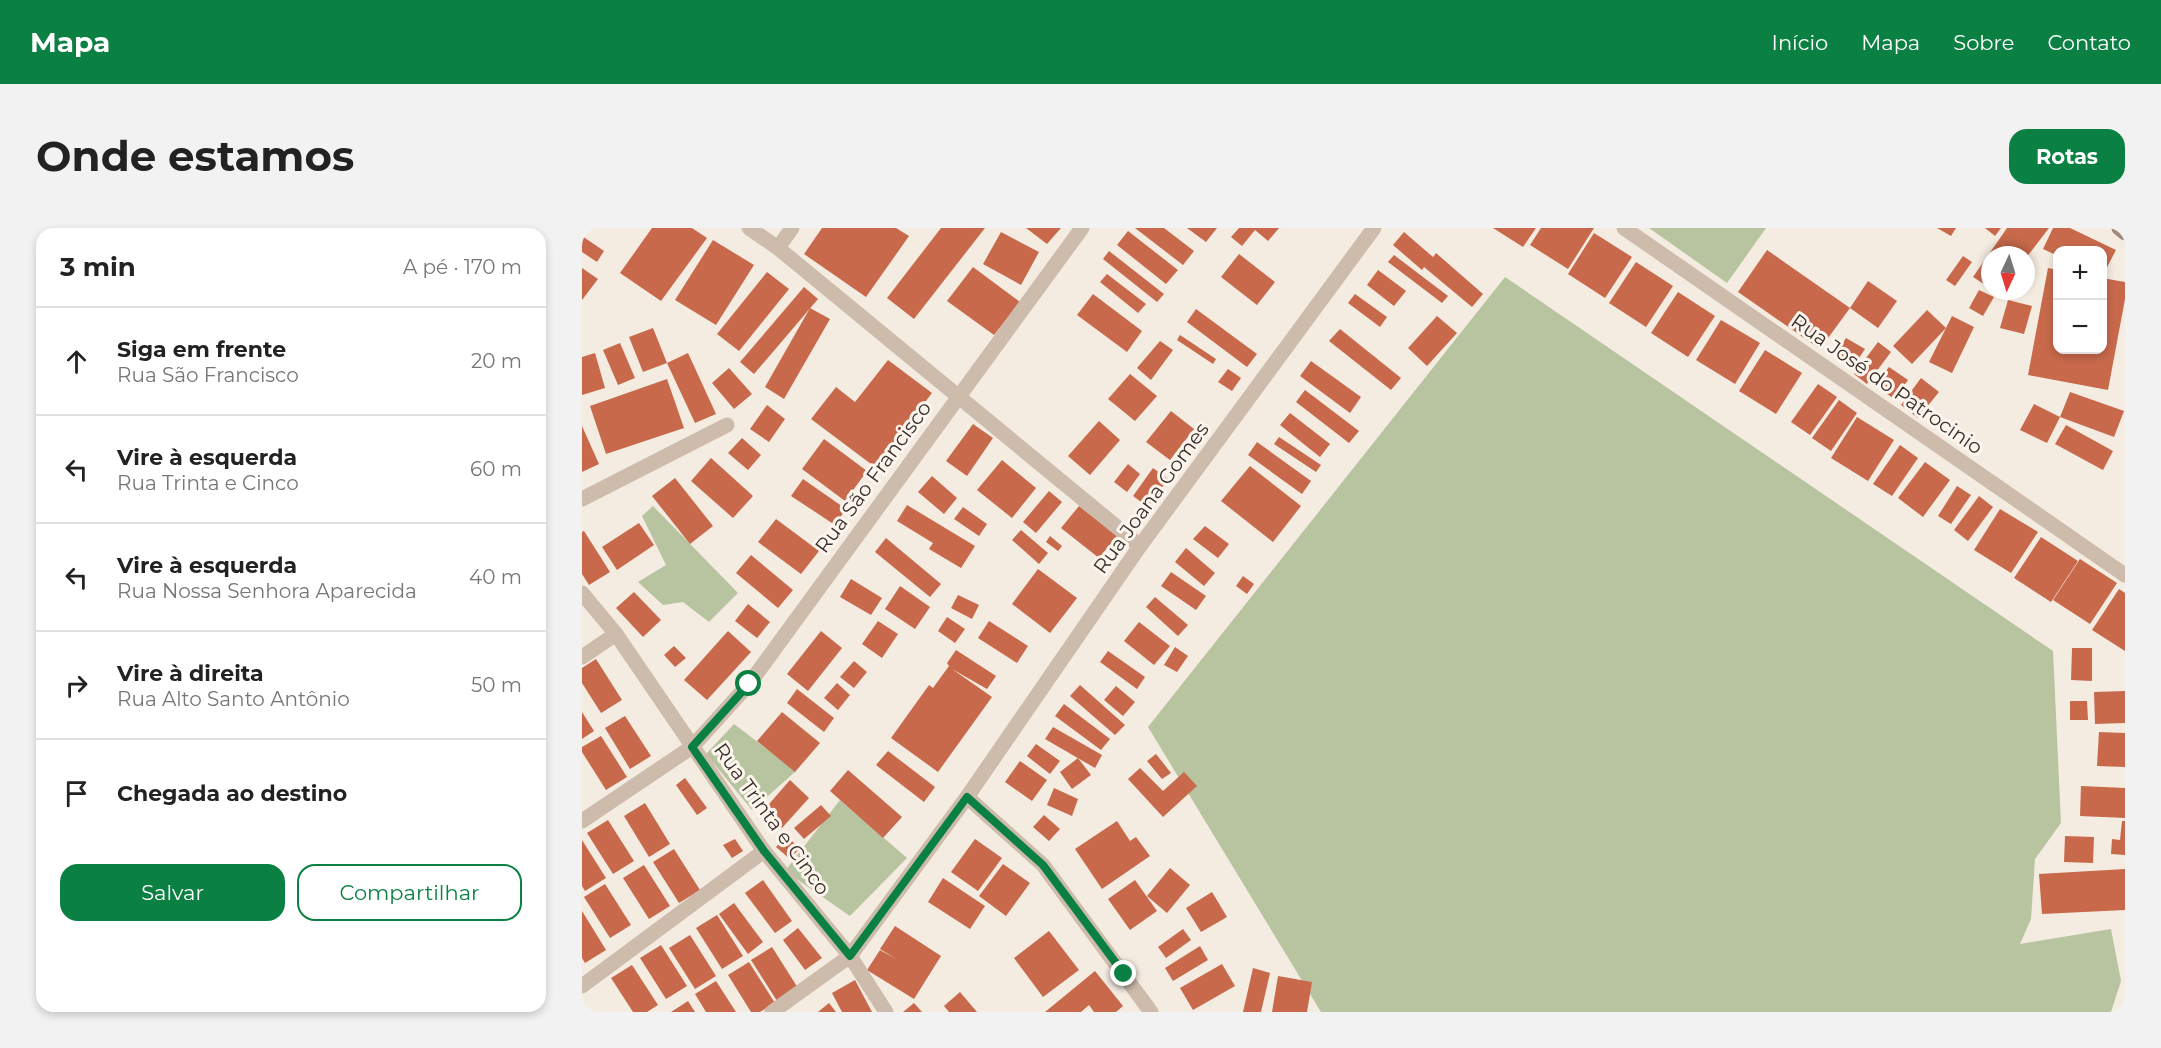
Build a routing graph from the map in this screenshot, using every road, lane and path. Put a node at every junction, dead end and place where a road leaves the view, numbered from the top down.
1 (749, 228) edge
2 (792, 228) edge
3 (1082, 228) edge
4 (1374, 228) edge
5 (1624, 228) edge
6 (2119, 228) edge
7 (2125, 232) edge
8 (778, 248) junction
9 (957, 397) junction
10 (728, 425) dead end
11 (582, 499) edge
12 (1140, 546) junction
13 (2125, 575) edge
14 (582, 592) edge
15 (616, 634) junction
16 (582, 657) edge
17 (692, 747) junction
18 (967, 797) junction
19 (582, 821) edge
20 (764, 851) junction
21 (850, 956) junction
22 (582, 986) edge
23 (772, 1012) edge
24 (886, 1012) edge
25 (1151, 1012) edge

1 - 8 street
2 - 8 street
3 - 9 street, Rua São Francisco
4 - 12 street, Rua Joana Gomes
5 - 13 street, Rua José do Patrocinio
6 - 7 street
8 - 9 street
9 - 12 street
9 - 17 street, Rua São Francisco
10 - 11 street
12 - 18 street, Rua Joana Gomes
14 - 15 street, Rua Trinta e Cinco
15 - 16 street
15 - 17 street, Rua Trinta e Cinco
17 - 19 street, Rua São Francisco
17 - 20 street, Rua Trinta e Cinco
18 - 21 street, Rua Joana Gomes
18 - 25 street
20 - 21 street, Rua Trinta e Cinco
20 - 22 street
21 - 23 street, Rua Joana Gomes
21 - 24 street, Rua Trinta e Cinco

